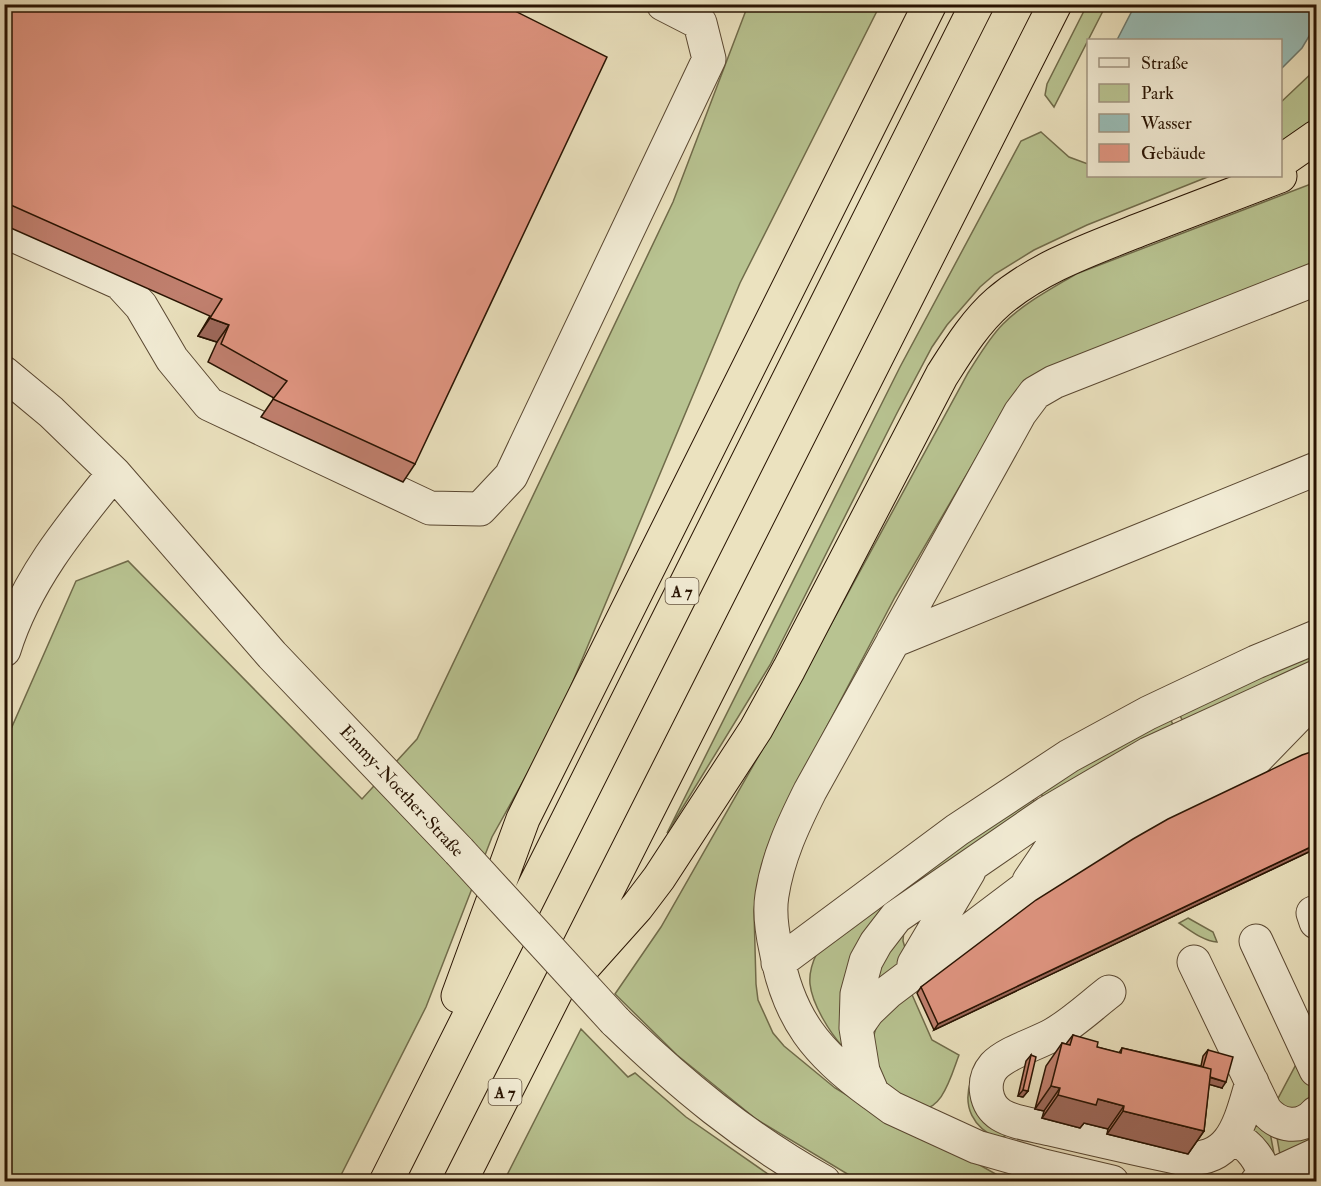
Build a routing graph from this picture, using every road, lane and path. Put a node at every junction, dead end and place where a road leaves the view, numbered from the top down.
1 (663, 4) edge
2 (918, 4) edge
3 (930, 4) edge
4 (977, 4) edge
5 (1055, 4) edge
6 (903, 59) junction
7 (1317, 137) edge
8 (1282, 161) edge
9 (1317, 161) edge
10 (1282, 174) edge
11 (1260, 177) edge
12 (1275, 177) edge
13 (1234, 194) junction
14 (4, 231) edge
15 (1317, 279) edge
16 (6, 371) edge
17 (1317, 469) edge
18 (114, 473) junction
19 (1317, 637) edge
20 (893, 641) junction
21 (4, 650) edge
22 (1317, 677) edge
23 (1279, 693) junction
24 (1317, 697) edge
25 (1209, 724) junction
26 (1148, 754) junction
27 (1095, 783) junction
28 (1196, 791) junction
29 (1135, 824) junction
30 (1082, 855) junction
31 (975, 862) junction
32 (1023, 890) junction
33 (1256, 941) dead end
34 (1194, 962) dead end
35 (778, 963) junction
36 (906, 977) junction
37 (1109, 992) dead end
38 (550, 1003) junction
39 (856, 1028) junction
40 (1317, 1070) edge
41 (1252, 1082) junction
42 (873, 1094) junction
43 (1317, 1113) edge
44 (1024, 1122) junction
45 (1234, 1137) junction
46 (1317, 1155) edge
47 (1044, 1166) junction
48 (387, 1180) edge
49 (1262, 1180) edge
50 (460, 1182) edge
51 (824, 1182) edge
52 (1112, 1182) edge

1 - 14 street
2 - 6 highway
3 - 6 highway
4 - 48 highway, A 7
5 - 38 highway, A 7
6 - 48 highway
7 - 8 highway
9 - 10 highway
11 - 13 highway
12 - 13 highway
13 - 38 highway
15 - 20 street
16 - 18 street, Emmy-Noether-Straße
17 - 20 street
18 - 21 street
18 - 51 street, Emmy-Noether-Straße, bridge
19 - 35 street
20 - 35 street
22 - 23 street
23 - 25 street
23 - 28 street
24 - 28 street
25 - 26 street
25 - 29 street
26 - 27 street
26 - 30 street
27 - 31 street
27 - 32 street
28 - 29 street
29 - 30 street
30 - 32 street
31 - 36 street
31 - 39 street
32 - 36 street
33 - 40 street
34 - 41 street
35 - 42 street
36 - 39 street
37 - 44 street
38 - 50 highway, A 7
39 - 42 street
41 - 43 street
41 - 45 street
42 - 47 street
44 - 45 street
44 - 47 street
45 - 49 street
46 - 49 street
47 - 52 street

